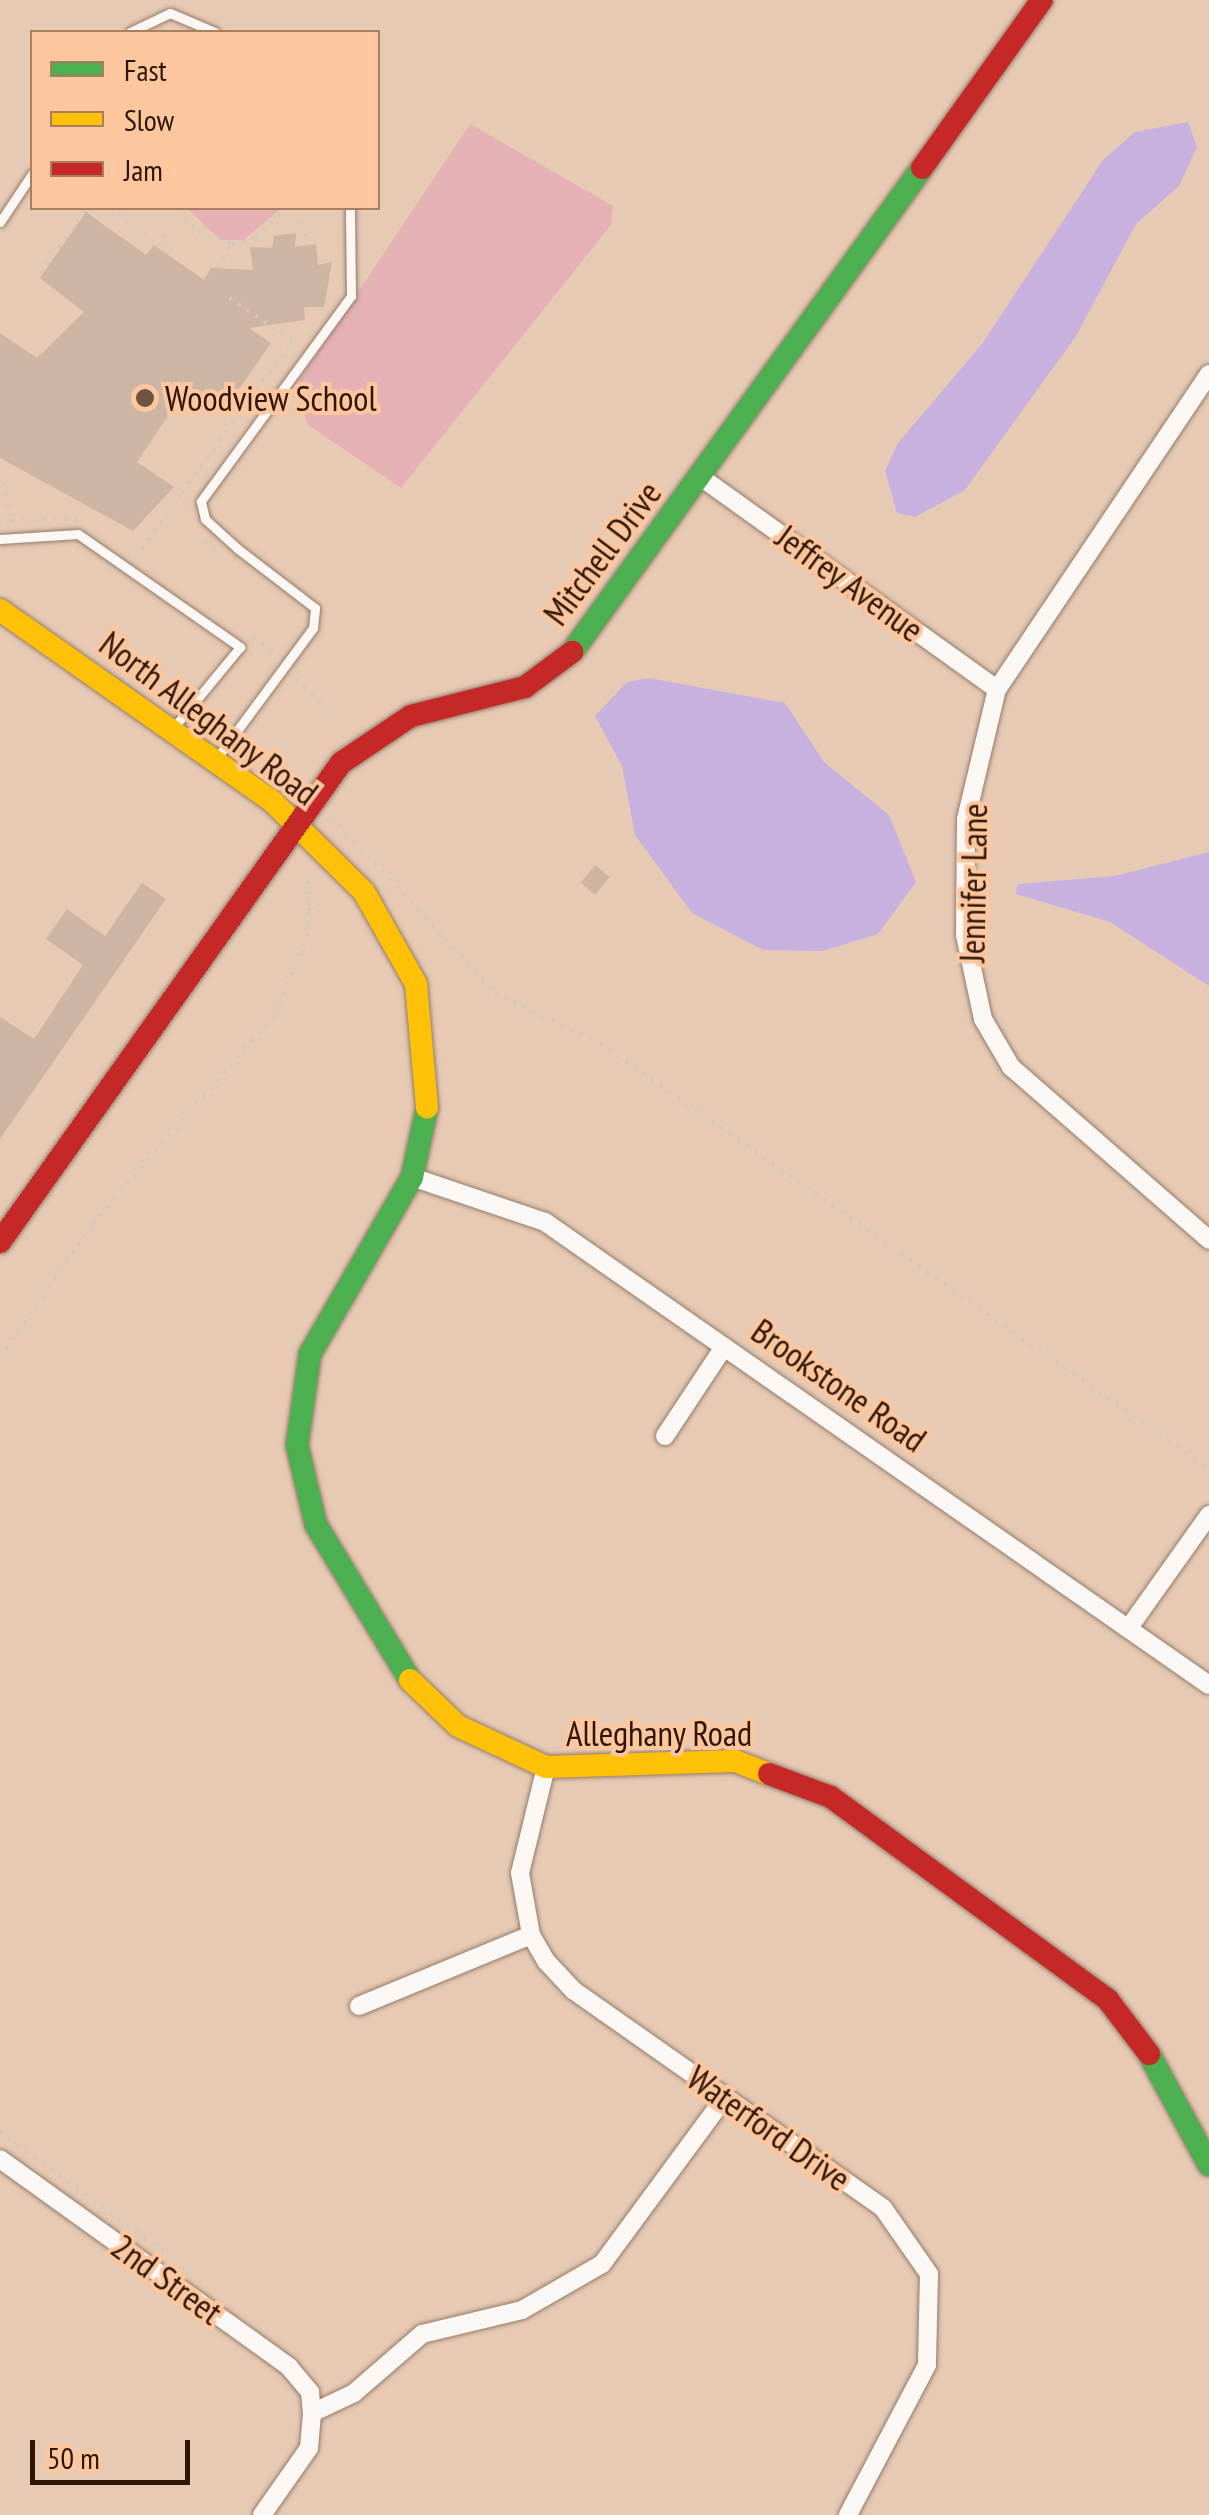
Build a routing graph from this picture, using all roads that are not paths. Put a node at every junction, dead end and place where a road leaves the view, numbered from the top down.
1 (1042, 0) edge
2 (134, 30) edge
3 (210, 30) edge
4 (30, 177) edge
5 (350, 210) edge
6 (0, 222) edge
7 (1209, 374) edge
8 (702, 478) junction
9 (0, 540) edge
10 (0, 610) edge
11 (997, 689) junction
12 (172, 729) junction
13 (216, 760) junction
14 (297, 825) junction
15 (412, 1177) junction
16 (1209, 1240) edge
17 (0, 1242) edge
18 (724, 1347) junction
19 (665, 1436) dead end
20 (1209, 1515) edge
21 (1128, 1629) junction
22 (1209, 1685) edge
23 (546, 1768) junction
24 (531, 1936) junction
25 (359, 2006) dead end
26 (726, 2097) junction
27 (0, 2159) edge
28 (1208, 2159) edge
29 (312, 2413) junction
30 (262, 2515) edge
31 (848, 2515) edge

1 - 8 street, Mitchell Drive
2 - 3 lane
4 - 6 lane
5 - 13 lane
7 - 11 street, Jennifer Lane
8 - 11 street, Jeffrey Avenue
8 - 14 street, Mitchell Drive
9 - 12 lane
10 - 12 street, North Alleghany Road
11 - 16 street, Jennifer Lane
12 - 13 street, North Alleghany Road
13 - 14 street, North Alleghany Road
14 - 15 street, North Alleghany Road
14 - 17 street, Mitchell Drive
15 - 18 street, Brookstone Road
15 - 23 street, Alleghany Road
18 - 19 street
18 - 21 street, Brookstone Road
20 - 21 street
21 - 22 street, Brookstone Road
23 - 24 street, Waterford Drive
23 - 28 street, Alleghany Road
24 - 25 street
24 - 26 street, Waterford Drive
26 - 29 street
26 - 31 street, Waterford Drive
27 - 29 street, 2nd Street
29 - 30 street

